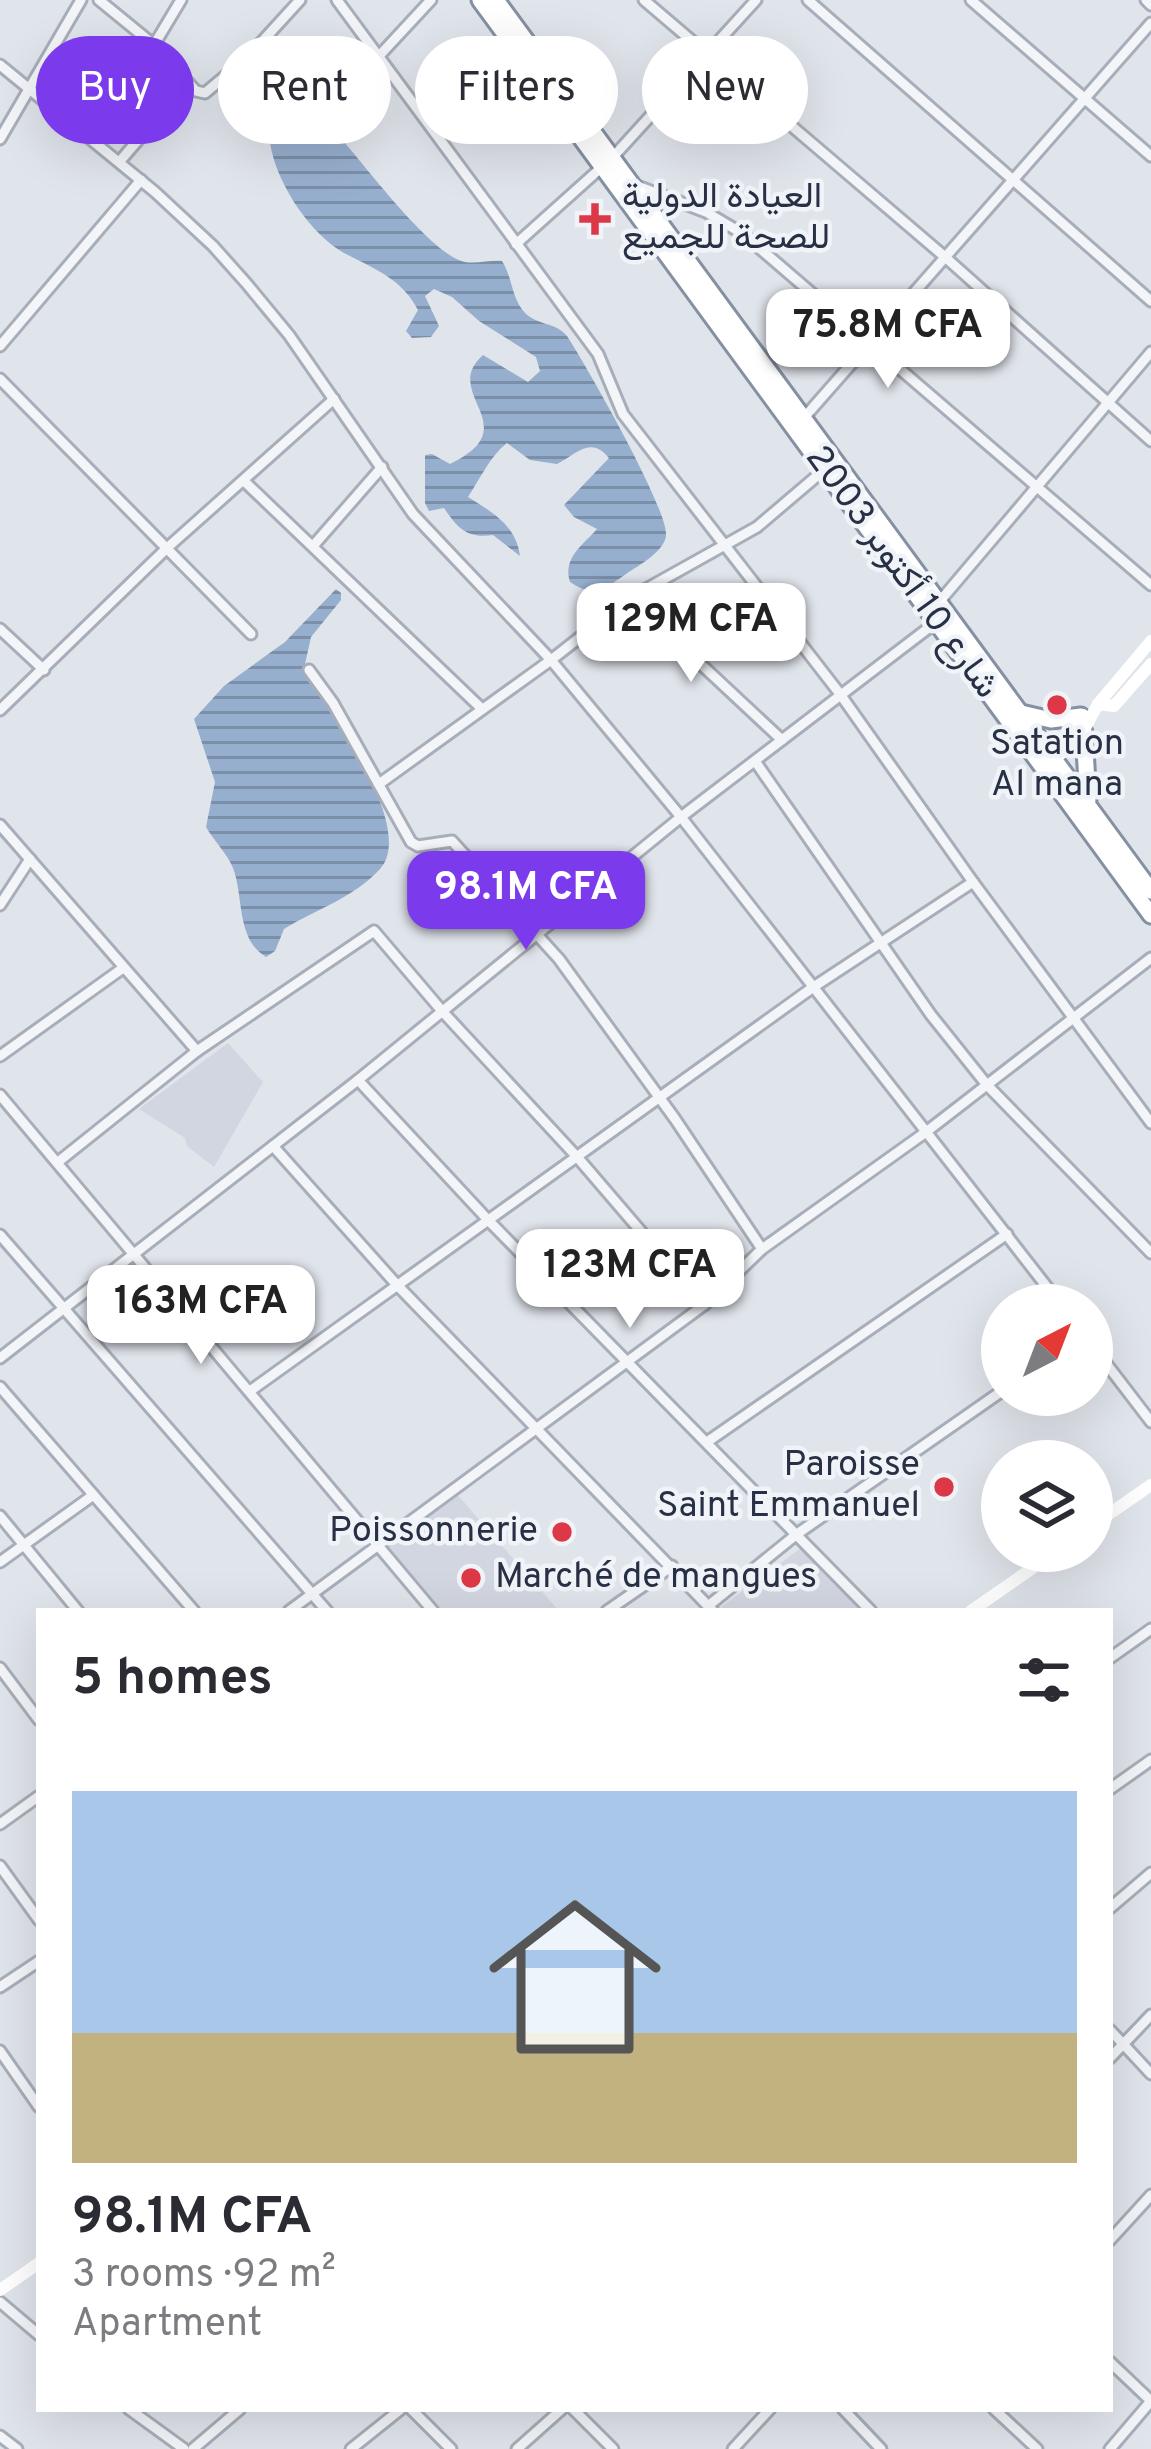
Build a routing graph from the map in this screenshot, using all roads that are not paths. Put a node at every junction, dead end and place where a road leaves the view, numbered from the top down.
1 (81, 0) edge
2 (99, 0) edge
3 (181, 0) edge
4 (300, 0) edge
5 (337, 0) edge
6 (431, 0) edge
7 (480, 0) edge
8 (496, 0) edge
9 (644, 0) edge
10 (756, 0) edge
11 (808, 0) edge
12 (971, 0) edge
13 (1151, 23) edge
14 (143, 36) edge
15 (159, 36) edge
16 (365, 36) edge
17 (684, 36) edge
18 (724, 36) edge
19 (391, 44) edge
20 (0, 65) edge
21 (391, 71) edge
22 (194, 89) edge
23 (30, 90) junction
24 (1083, 99) junction
25 (642, 125) edge
26 (0, 140) edge
27 (808, 142) edge
28 (135, 144) edge
29 (1151, 156) edge
30 (120, 161) junction
31 (607, 162) junction
32 (1012, 179) junction
33 (141, 180) junction
34 (632, 184) junction
35 (516, 244) junction
36 (945, 257) junction
37 (1151, 301) edge
38 (0, 346) edge
39 (869, 346) junction
40 (1151, 352) edge
41 (0, 379) edge
42 (334, 399) junction
43 (1107, 402) junction
44 (800, 422) junction
45 (1151, 441) edge
46 (382, 467) junction
47 (825, 469) junction
48 (244, 481) junction
49 (1035, 487) junction
50 (725, 541) junction
51 (314, 546) junction
52 (167, 548) junction
53 (1151, 585) edge
54 (630, 598) junction
55 (942, 612) junction
56 (0, 629) edge
57 (250, 634) dead end
58 (1151, 641) edge
59 (551, 660) junction
60 (1151, 664) edge
61 (44, 670) junction
62 (309, 670) dead end
63 (840, 694) junction
64 (1098, 704) junction
65 (482, 709) junction
66 (0, 710) edge
67 (1021, 713) junction
68 (1083, 724) junction
69 (782, 740) junction
70 (1047, 759) junction
71 (755, 761) junction
72 (379, 784) junction
73 (1088, 803) junction
74 (681, 817) junction
75 (0, 825) edge
76 (30, 859) junction
77 (973, 882) junction
78 (1151, 891) edge
79 (0, 904) edge
80 (1151, 915) edge
81 (538, 932) junction
82 (879, 941) junction
83 (1151, 958) edge
84 (123, 968) junction
85 (812, 988) junction
86 (442, 1011) junction
87 (1074, 1018) junction
88 (197, 1051) junction
89 (0, 1056) edge
90 (358, 1080) junction
91 (987, 1085) junction
92 (0, 1095) edge
93 (660, 1098) junction
94 (1151, 1123) edge
95 (926, 1132) junction
96 (273, 1146) junction
97 (578, 1158) junction
98 (58, 1162) junction
99 (489, 1221) junction
100 (1007, 1234) junction
101 (0, 1235) edge
102 (762, 1249) junction
103 (135, 1253) junction
104 (1151, 1253) edge
105 (1045, 1284) edge
106 (397, 1285) junction
107 (704, 1305) junction
108 (63, 1309) junction
109 (0, 1358) edge
110 (627, 1360) junction
111 (1113, 1373) edge
112 (0, 1387) edge
113 (250, 1390) junction
114 (981, 1406) edge
115 (1151, 1423) edge
116 (536, 1426) junction
117 (707, 1442) junction
118 (1151, 1485) edge
119 (92, 1496) junction
120 (1113, 1511) edge
121 (0, 1516) edge
122 (797, 1534) junction
123 (377, 1544) junction
124 (24, 1546) junction
125 (0, 1562) edge
126 (672, 1566) junction
127 (1027, 1572) edge
128 (312, 1594) junction
129 (76, 1608) edge
130 (191, 1608) edge
131 (294, 1608) edge
132 (324, 1608) edge
133 (430, 1608) edge
134 (611, 1608) edge
135 (711, 1608) edge
136 (868, 1608) edge
137 (975, 1608) edge
138 (1151, 1629) edge
139 (1113, 1656) edge
140 (0, 1668) edge
141 (36, 1716) edge
142 (1151, 1760) edge
143 (1113, 1787) edge
144 (36, 1798) edge
145 (0, 1824) edge
146 (0, 1866) edge
147 (1151, 1873) edge
148 (1113, 1905) edge
149 (36, 1916) edge
150 (36, 1963) edge
151 (0, 1987) edge
152 (1151, 2015) edge
153 (1113, 2033) edge
154 (1123, 2045) junction
155 (0, 2051) edge
156 (1113, 2055) edge
157 (1151, 2074) edge
158 (36, 2103) edge
159 (1151, 2195) edge
160 (1113, 2237) edge
161 (36, 2265) edge
162 (0, 2290) edge
163 (0, 2302) edge
164 (36, 2332) edge
165 (1113, 2365) edge
166 (1151, 2401) edge
167 (134, 2412) edge
168 (236, 2412) edge
169 (397, 2412) edge
170 (414, 2412) edge
171 (559, 2412) edge
172 (575, 2412) edge
173 (767, 2412) edge
174 (846, 2412) edge
175 (997, 2412) edge
176 (0, 2436) edge
177 (1026, 2439) junction
178 (16, 2449) edge
179 (189, 2449) edge
180 (351, 2449) edge
181 (452, 2449) edge
182 (517, 2449) edge
183 (613, 2449) edge
184 (733, 2449) edge
185 (881, 2449) edge
186 (1016, 2449) edge
187 (1037, 2449) edge
188 (1110, 2449) edge

1 - 23 street
2 - 14 street
3 - 15 street
4 - 22 street
5 - 16 street
6 - 19 street
7 - 31 highway, شارع 10 أكتوبر 2003
8 - 31 highway, شارع 10 أكتوبر 2003
9 - 17 street
10 - 18 street
11 - 32 street
12 - 24 street
13 - 24 street
20 - 23 street
21 - 35 street
23 - 26 street
23 - 30 street
24 - 29 street
24 - 32 street
25 - 31 street
27 - 36 street
28 - 30 street
30 - 33 street
31 - 34 highway, شارع 10 أكتوبر 2003
31 - 35 street
31 - 44 highway, شارع 10 أكتوبر 2003
32 - 36 street
32 - 37 street
33 - 38 street
33 - 42 street
34 - 39 street
34 - 44 highway, شارع 10 أكتوبر 2003
35 - 50 street
36 - 39 street
36 - 43 street
39 - 44 street
39 - 49 street
40 - 43 street
41 - 52 street
42 - 46 street
42 - 48 street
43 - 45 street
43 - 49 street
44 - 47 highway, شارع 10 أكتوبر 2003
44 - 55 highway, شارع 10 أكتوبر 2003
46 - 51 street
46 - 59 street
47 - 50 street
47 - 55 highway, شارع 10 أكتوبر 2003
48 - 51 street
48 - 52 street
49 - 53 street
49 - 55 street
50 - 54 street
50 - 63 street
51 - 65 street
52 - 57 street
52 - 61 street
54 - 59 street
54 - 69 street
55 - 63 street
55 - 67 highway, شارع 10 أكتوبر 2003
55 - 70 highway, شارع 10 أكتوبر 2003
56 - 61 street
58 - 64 street
59 - 65 street
59 - 74 street
60 - 64 street
61 - 66 street
62 - 72 street
63 - 69 street
63 - 77 street
64 - 68 street
65 - 72 street
67 - 68 highway
67 - 70 highway, شارع 10 أكتوبر 2003
68 - 70 street
68 - 73 highway
69 - 71 street
70 - 73 highway, شارع 10 أكتوبر 2003
70 - 80 highway, شارع 10 أكتوبر 2003
71 - 74 street
71 - 82 street
72 - 81 street
73 - 78 highway, شارع 10 أكتوبر 2003
74 - 81 street
74 - 85 street
75 - 76 street
76 - 79 street
76 - 84 street
77 - 82 street
77 - 87 street
81 - 86 street
81 - 93 street
82 - 85 street
82 - 91 street
83 - 87 street
84 - 88 street
84 - 89 street
85 - 93 street
85 - 95 street
86 - 88 street
86 - 90 street
86 - 97 street
87 - 91 street
87 - 94 street
88 - 98 street
90 - 96 street
90 - 99 street
91 - 95 street
91 - 104 street
92 - 98 street
93 - 97 street
93 - 102 street
95 - 100 street
95 - 102 street
96 - 103 street
96 - 106 street
97 - 99 street
97 - 107 street
98 - 103 street
99 - 106 street
99 - 110 street
100 - 105 street
100 - 117 street
101 - 108 street
102 - 107 street
103 - 108 street
103 - 113 street
106 - 113 street
106 - 116 street
107 - 110 street
108 - 109 street
108 - 128 street
110 - 116 street
110 - 117 street
111 - 115 street
112 - 119 street
113 - 123 street
114 - 122 street
116 - 123 street
116 - 126 street
117 - 122 street
118 - 120 street
119 - 124 street
119 - 130 street
121 - 124 street
122 - 135 street
122 - 136 street
123 - 128 street
123 - 133 street
124 - 125 street
124 - 129 street
126 - 134 street
126 - 135 street
127 - 137 street
128 - 131 street
128 - 132 street
138 - 139 street
140 - 141 street
142 - 143 street
144 - 145 street
146 - 149 street
147 - 148 street
150 - 151 street
152 - 154 street
153 - 154 street
154 - 156 street
154 - 157 street
155 - 158 street
159 - 160 street
161 - 162 street
163 - 164 street
165 - 166 street
166 - 188 street
167 - 179 street
168 - 179 street
169 - 180 street
170 - 181 street
171 - 182 street
172 - 183 street
173 - 184 street
174 - 185 street
175 - 177 street
176 - 178 street
177 - 186 street
177 - 187 street

